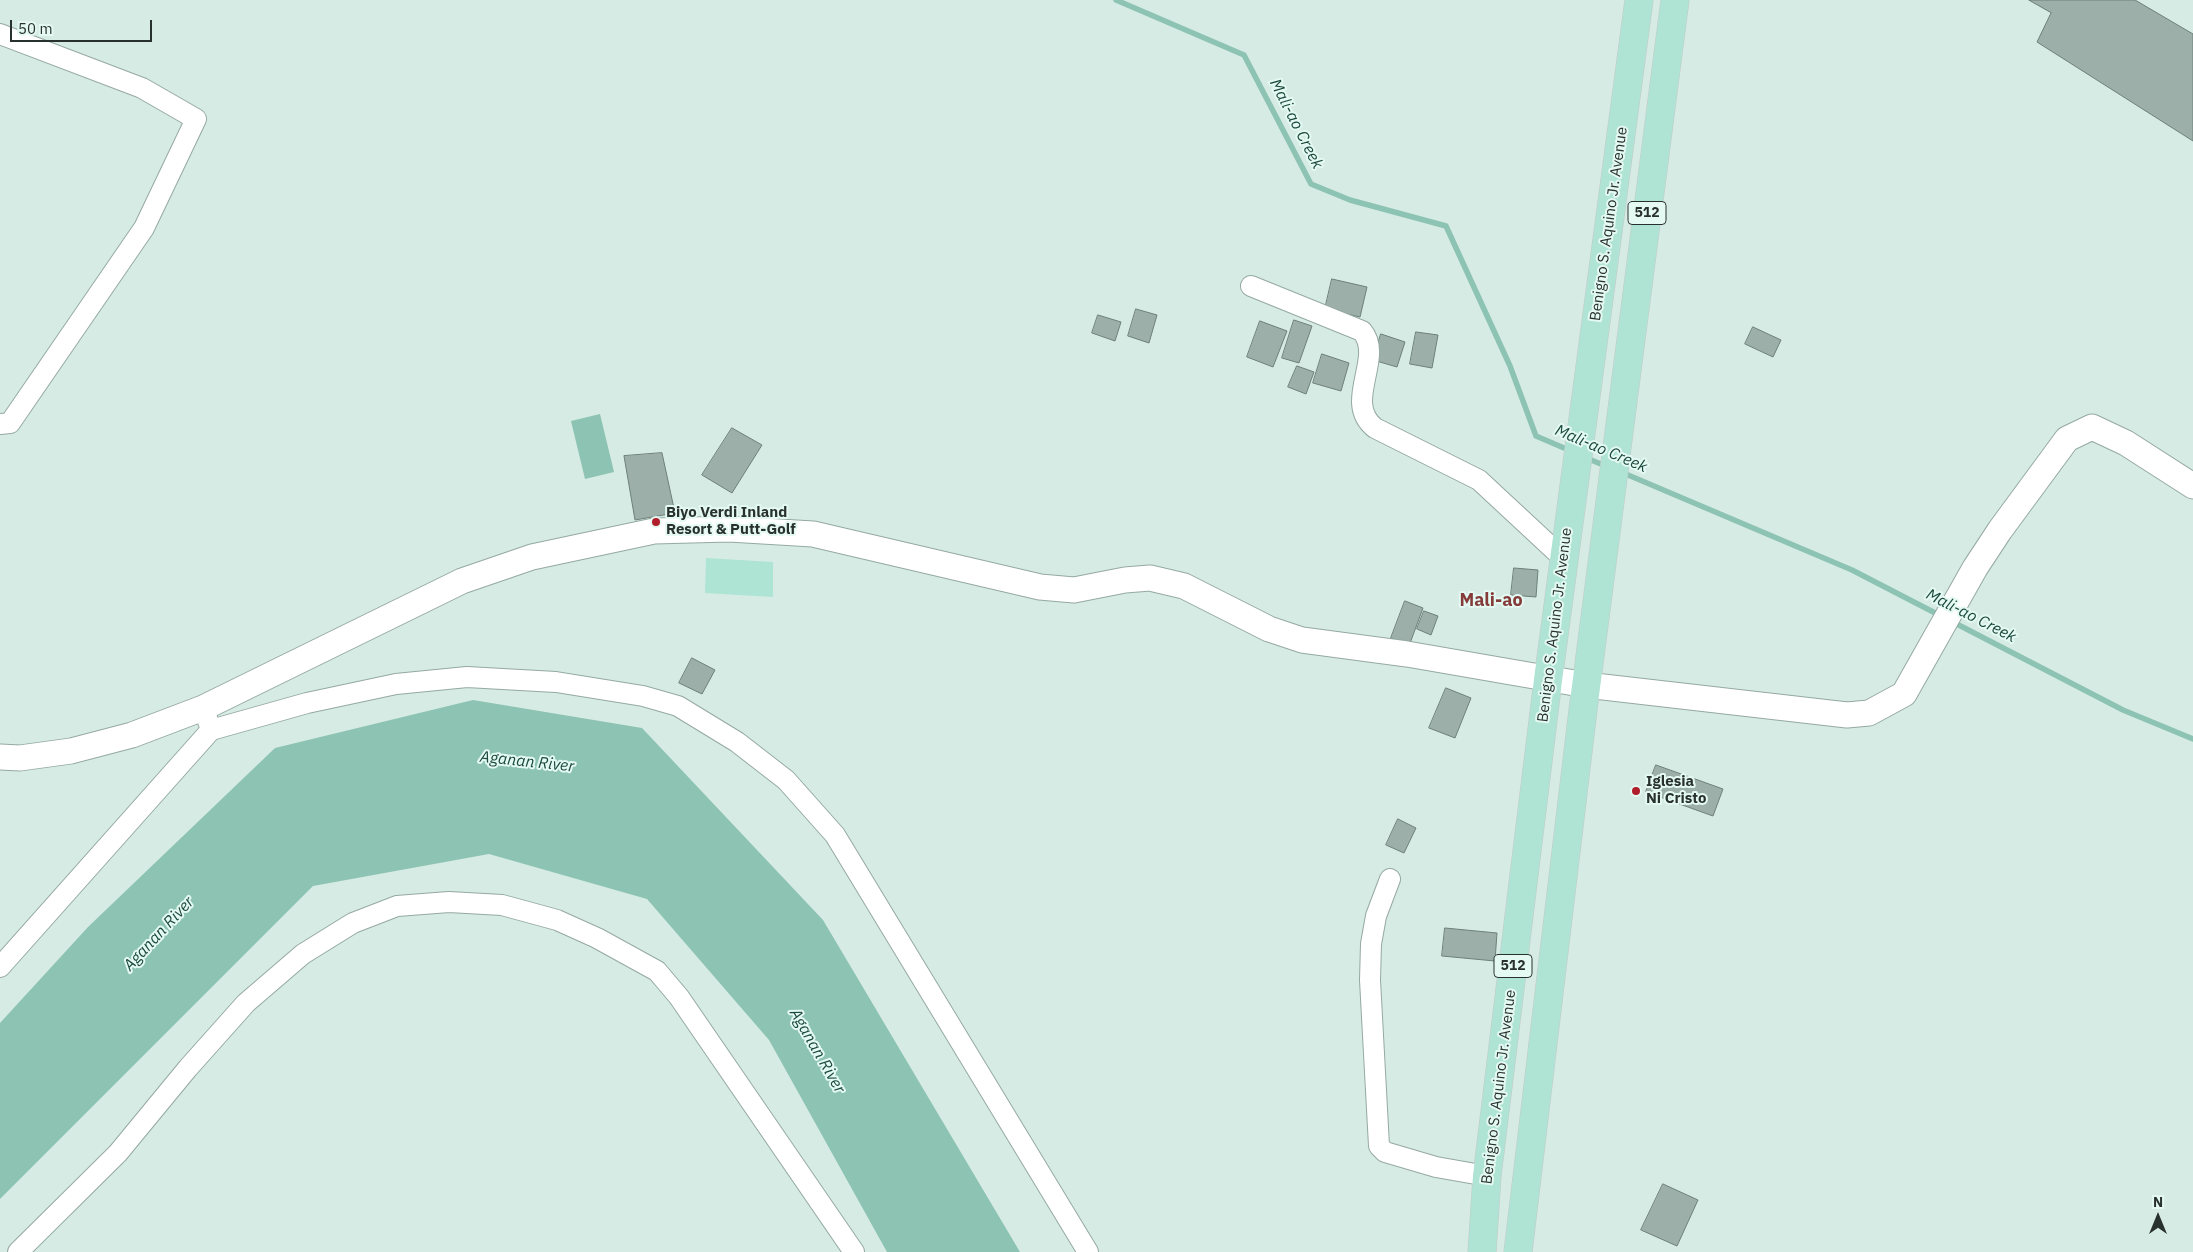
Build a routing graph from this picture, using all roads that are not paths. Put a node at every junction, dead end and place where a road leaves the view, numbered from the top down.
1 (1639, 0) edge
2 (1675, 0) edge
3 (0, 34) edge
4 (1251, 286) dead end
5 (0, 424) edge
6 (2193, 486) edge
7 (1564, 559) junction
8 (1548, 680) junction
9 (1586, 685) junction
10 (207, 719) junction
11 (0, 757) edge
12 (1390, 879) dead end
13 (0, 967) edge
14 (1487, 1176) junction
15 (18, 1252) edge
16 (854, 1252) edge
17 (1088, 1252) edge
18 (1482, 1252) edge
19 (1518, 1252) edge

1 - 7 main road, Benigno S. Aquino Jr. Avenue / 512
2 - 9 main road, 512
3 - 5 street
4 - 7 street
6 - 9 street
7 - 8 main road, Benigno S. Aquino Jr. Avenue / 512
8 - 9 street
8 - 10 street
8 - 14 main road, Benigno S. Aquino Jr. Avenue / 512
9 - 19 main road, 512
10 - 11 street
10 - 13 street
10 - 17 street
12 - 14 street
14 - 18 main road, Benigno S. Aquino Jr. Avenue / 512
15 - 16 street

